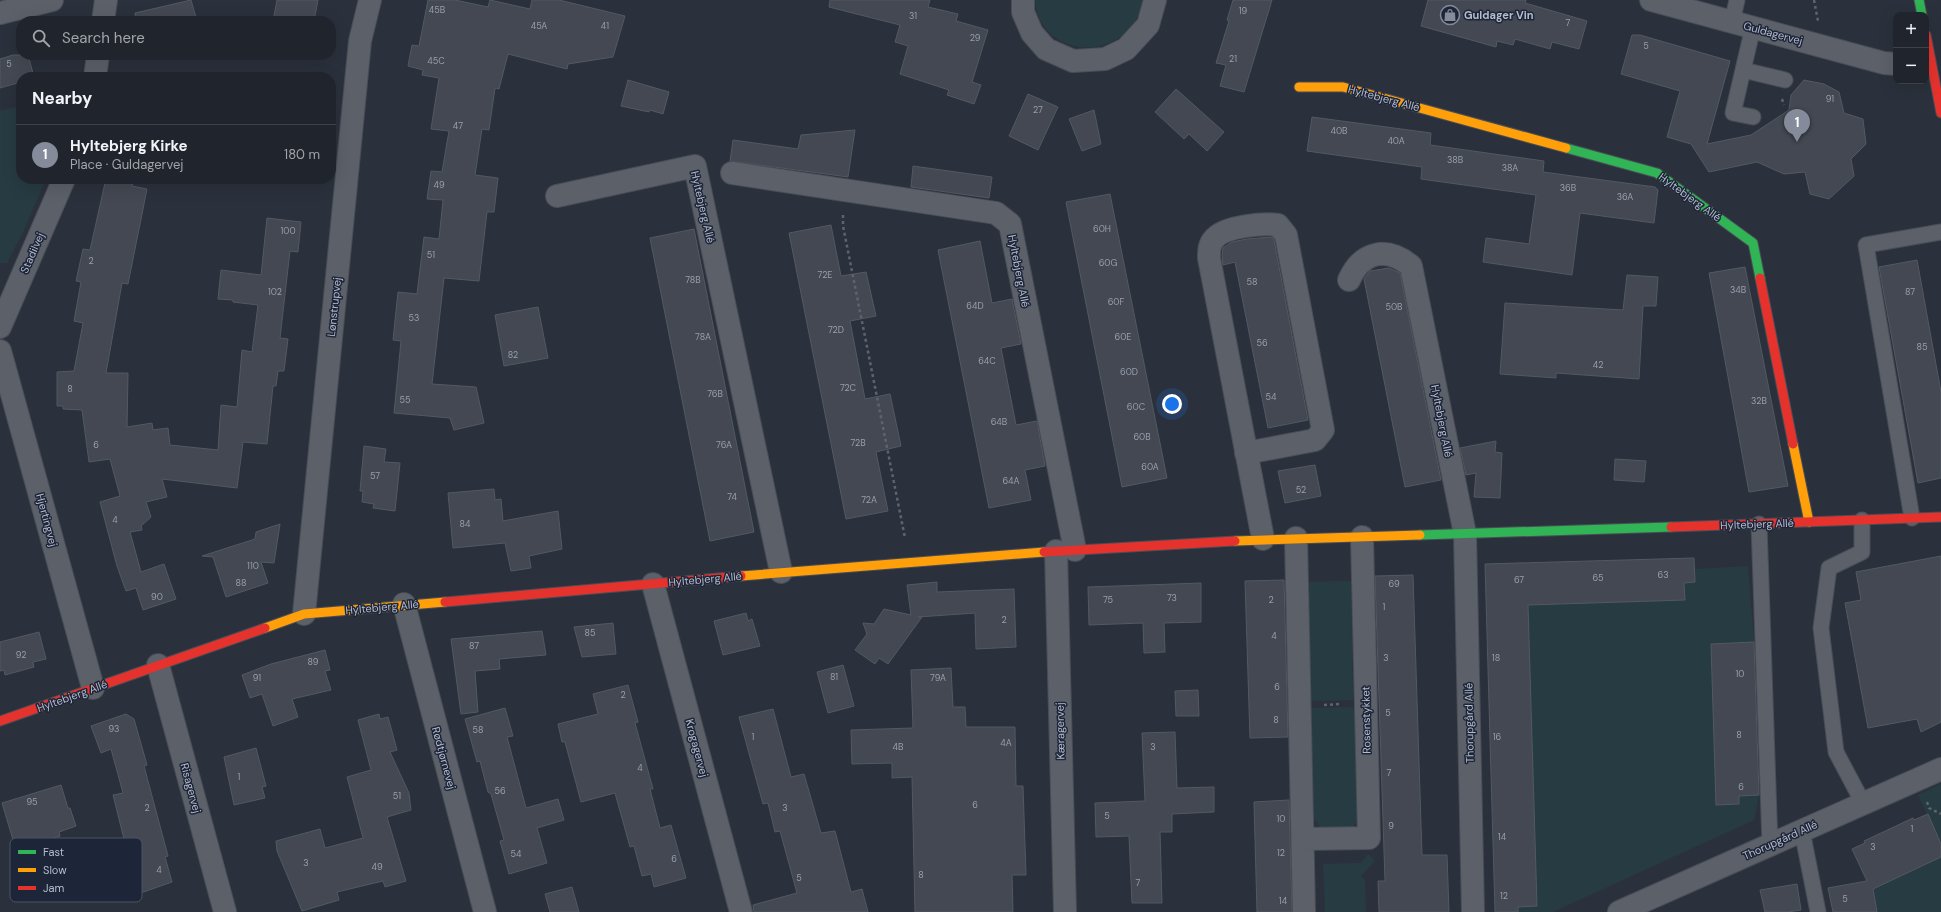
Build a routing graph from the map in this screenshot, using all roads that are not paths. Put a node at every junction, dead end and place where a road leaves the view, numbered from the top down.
1 (52, 0) edge
2 (106, 0) edge
3 (370, 0) edge
4 (1023, 0) edge
5 (1155, 0) edge
6 (1651, 0) edge
7 (1737, 0) edge
8 (1919, 0) edge
9 (1921, 12) edge
10 (0, 13) edge
11 (104, 16) edge
12 (1732, 22) junction
13 (1753, 28) junction
14 (97, 60) edge
15 (1893, 64) edge
16 (1929, 66) edge
17 (1743, 70) junction
18 (96, 72) edge
19 (1785, 80) dead end
20 (1299, 87) dead end
21 (1940, 103) edge
22 (1753, 117) dead end
23 (732, 173) dead end
24 (62, 184) edge
25 (557, 196) dead end
26 (1941, 232) edge
27 (1349, 280) dead end
28 (0, 327) edge
29 (0, 351) edge
30 (1246, 452) junction
31 (1941, 517) edge
32 (1912, 518) junction
33 (1862, 520) junction
34 (1809, 522) junction
35 (1759, 524) junction
36 (1465, 534) junction
37 (1362, 537) junction
38 (1296, 538) junction
39 (1263, 539) junction
40 (1066, 550) junction
41 (781, 572) junction
42 (653, 584) junction
43 (404, 604) junction
44 (304, 614) junction
45 (158, 665) junction
46 (94, 688) junction
47 (0, 722) edge
48 (1941, 769) edge
49 (1863, 803) junction
50 (1802, 831) junction
51 (1302, 839) junction
52 (1770, 845) junction
53 (225, 912) edge
54 (484, 912) edge
55 (741, 912) edge
56 (1065, 912) edge
57 (1304, 912) edge
58 (1473, 912) edge
59 (1619, 912) edge
60 (1818, 912) edge

1 - 10 street
2 - 11 street
3 - 44 street, Lønstrupvej
4 - 5 street
6 - 12 street, Guldagervej
7 - 12 lane
8 - 9 street
12 - 13 street, Guldagervej
13 - 15 street, Guldagervej
13 - 17 lane
14 - 18 street
16 - 21 street
17 - 19 lane
17 - 22 lane
20 - 34 street, Hyltebjerg Allé
23 - 40 street, Hyltebjerg Allé
24 - 28 street, Stadilvej
25 - 41 street, Hyltebjerg Allé
26 - 32 lane
27 - 36 street, Hyltebjerg Allé
29 - 46 street, Hjertingvej
30 - 30 street
30 - 39 street
31 - 32 street, Hyltebjerg Allé
32 - 33 street, Hyltebjerg Allé
33 - 34 street, Hyltebjerg Allé
33 - 49 lane
34 - 35 street, Hyltebjerg Allé
35 - 36 street, Hyltebjerg Allé
35 - 52 lane
36 - 37 street, Hyltebjerg Allé
36 - 58 street, Thorupgård Allé
37 - 38 street, Hyltebjerg Allé
37 - 51 street, Rosenstykket
38 - 39 street, Hyltebjerg Allé
38 - 51 street
39 - 40 street, Hyltebjerg Allé
40 - 41 street, Hyltebjerg Allé
40 - 56 street, Kæragervej
41 - 42 street, Hyltebjerg Allé
42 - 43 street, Hyltebjerg Allé
42 - 55 street, Krogagervej
43 - 44 street, Hyltebjerg Allé
43 - 54 street, Rødtjørnevej
44 - 45 street, Hyltebjerg Allé
45 - 46 street, Hyltebjerg Allé
45 - 53 street, Risagervej
46 - 47 street, Hyltebjerg Allé
48 - 49 street, Thorupgård Allé
49 - 50 street, Thorupgård Allé
50 - 52 street, Thorupgård Allé
50 - 60 lane
51 - 57 street
52 - 59 street, Thorupgård Allé

